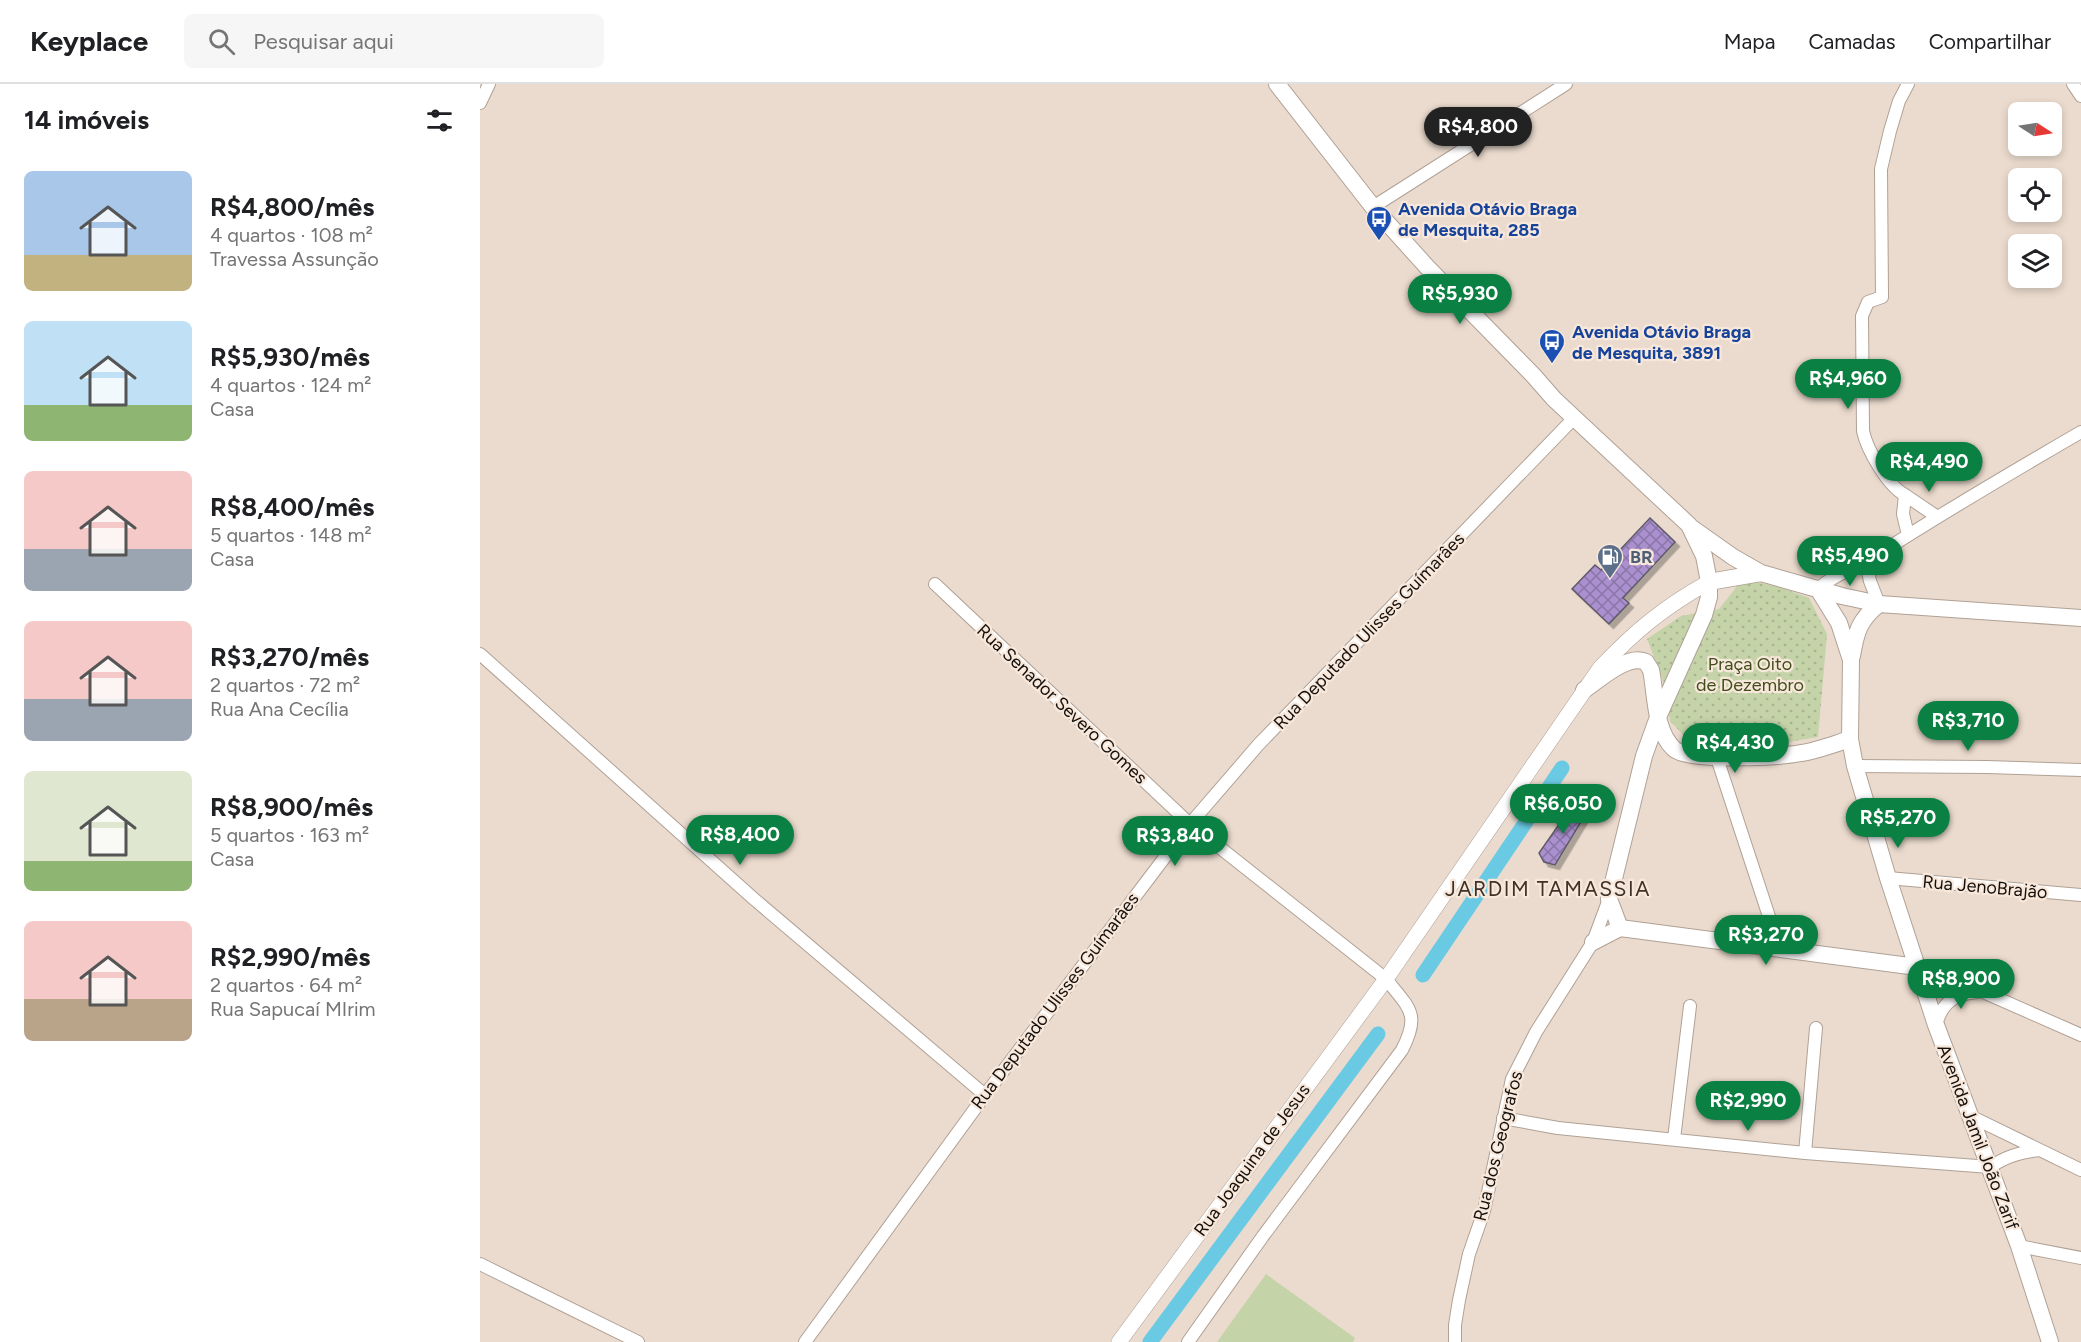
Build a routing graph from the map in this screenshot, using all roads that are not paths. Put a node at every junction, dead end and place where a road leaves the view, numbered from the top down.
1 (489, 84) edge
2 (1277, 84) edge
3 (1566, 84) edge
4 (1908, 84) edge
5 (2073, 84) edge
6 (2081, 96) edge
7 (480, 103) edge
8 (1373, 207) junction
9 (1575, 417) junction
10 (2081, 432) edge
11 (1905, 495) junction
12 (1936, 516) junction
13 (1689, 525) junction
14 (1908, 535) junction
15 (1866, 562) junction
16 (1761, 573) junction
17 (1709, 582) junction
18 (935, 585) dead end
19 (1818, 589) junction
20 (1879, 604) junction
21 (2081, 618) edge
22 (480, 654) edge
23 (1851, 660) junction
24 (1584, 690) junction
25 (1658, 717) junction
26 (1850, 739) junction
27 (1717, 758) junction
28 (1855, 766) junction
29 (2081, 770) edge
30 (1190, 824) junction
31 (1888, 878) junction
32 (2081, 895) edge
33 (1609, 899) junction
34 (1620, 928) junction
35 (1593, 942) junction
36 (1780, 950) junction
37 (1917, 967) junction
38 (1386, 979) junction
39 (1982, 991) junction
40 (1690, 1006) dead end
41 (1936, 1025) junction
42 (1816, 1028) dead end
43 (2081, 1035) edge
44 (985, 1095) junction
45 (1970, 1116) junction
46 (1503, 1118) junction
47 (1674, 1139) junction
48 (2040, 1150) junction
49 (1805, 1153) junction
50 (1990, 1167) junction
51 (2081, 1170) edge
52 (2019, 1246) junction
53 (2081, 1257) edge
54 (480, 1264) edge
55 (638, 1342) edge
56 (805, 1342) edge
57 (1119, 1342) edge
58 (1188, 1342) edge
59 (1455, 1342) edge
60 (2050, 1342) edge

1 - 7 street
2 - 8 main road
3 - 8 street
4 - 11 street
5 - 6 street
8 - 9 main road
9 - 13 main road
9 - 30 street, Rua Deputado Ulisses Guímarâes
10 - 12 street
11 - 12 street
11 - 14 street
12 - 14 street
13 - 16 main road
13 - 17 main road
14 - 15 street
15 - 19 street
15 - 20 street
16 - 17 main road
16 - 19 main road
17 - 24 street, Rua Joaquina de Jesus
17 - 25 main road
18 - 30 street, Rua Senador Severo Gomes
19 - 20 main road
19 - 23 main road, Avenida Jamil João Zarif
20 - 21 main road
20 - 23 main road
22 - 44 street
23 - 26 main road, Avenida Jamil João Zarif
24 - 25 main road
24 - 38 street, Rua Joaquina de Jesus
25 - 27 main road
25 - 33 main road
26 - 27 main road
26 - 28 main road, Avenida Jamil João Zarif
27 - 36 street
28 - 29 street
28 - 31 main road, Avenida Jamil João Zarif
30 - 38 street, Rua Senador Severo Gomes
30 - 44 street, Rua Deputado Ulisses Guímarâes
31 - 32 street, Rua JenoBrajão
31 - 37 main road, Avenida Jamil João Zarif
33 - 34 main road
33 - 35 street, Rua dos Geografos
34 - 35 main road
34 - 36 main road
35 - 46 street, Rua dos Geografos
36 - 37 main road
37 - 39 street
37 - 41 main road, Avenida Jamil João Zarif
38 - 57 street, Rua Joaquina de Jesus
38 - 58 street
39 - 41 street
39 - 43 street
40 - 47 street
41 - 45 main road, Avenida Jamil João Zarif
42 - 49 street
44 - 56 street, Rua Deputado Ulisses Guímarâes
45 - 48 street
45 - 50 main road, Avenida Jamil João Zarif
46 - 47 street
46 - 59 street, Rua dos Geografos
47 - 49 street
48 - 50 street
48 - 51 street
49 - 50 street
50 - 52 main road, Avenida Jamil João Zarif
52 - 53 street
52 - 60 main road, Avenida Jamil João Zarif
54 - 55 street

